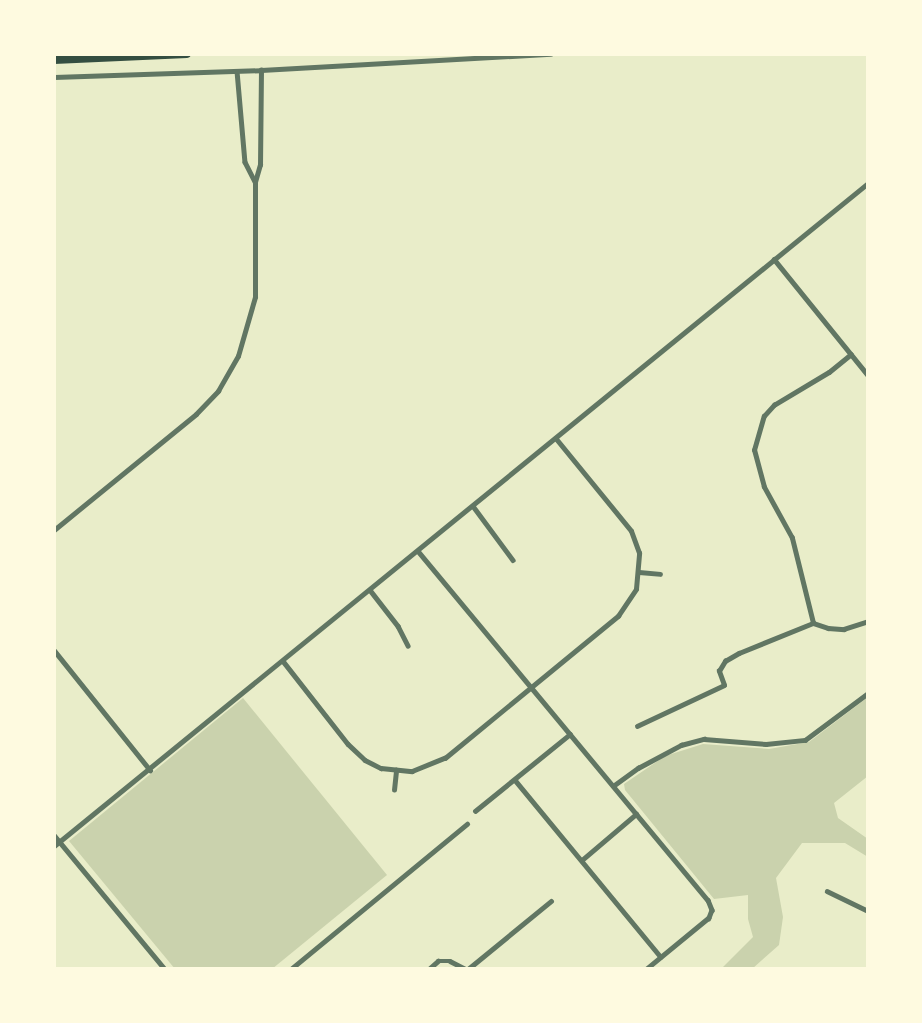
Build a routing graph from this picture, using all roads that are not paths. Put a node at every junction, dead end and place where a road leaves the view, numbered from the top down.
1 (187, 54) edge
2 (551, 54) edge
3 (54, 60) edge
4 (261, 70) junction
5 (237, 71) junction
6 (54, 77) edge
7 (255, 182) junction
8 (868, 183) edge
9 (774, 259) junction
10 (851, 354) junction
11 (868, 375) edge
12 (556, 439) junction
13 (473, 506) junction
14 (54, 530) edge
15 (418, 551) junction
16 (513, 560) dead end
17 (639, 572) junction
18 (660, 574) dead end
19 (370, 590) junction
20 (868, 621) edge
21 (813, 623) junction
22 (408, 646) dead end
23 (54, 650) edge
24 (283, 661) junction
25 (531, 687) junction
26 (868, 693) edge
27 (637, 726) dead end
28 (570, 734) junction
29 (150, 770) junction
30 (396, 770) junction
31 (515, 780) junction
32 (613, 786) junction
33 (394, 790) dead end
34 (475, 811) dead end
35 (636, 814) junction
36 (467, 824) dead end
37 (54, 835) edge
38 (60, 842) junction
39 (54, 846) edge
40 (582, 860) junction
41 (827, 891) dead end
42 (551, 901) dead end
43 (868, 911) edge
44 (661, 957) junction
45 (165, 969) edge
46 (291, 969) edge
47 (429, 969) edge
48 (467, 969) edge
49 (647, 969) edge

1 - 3 highway
2 - 4 street
4 - 5 street
4 - 7 street
5 - 6 street
5 - 7 street
7 - 14 street
8 - 9 street
9 - 10 street
9 - 12 street
10 - 11 street
10 - 21 street
12 - 13 street
12 - 17 street
13 - 15 street
13 - 16 street
15 - 19 street
15 - 25 street
17 - 18 street
17 - 25 street
19 - 22 street
19 - 24 street
20 - 21 street
21 - 27 street
23 - 29 street
24 - 29 street
24 - 30 street
25 - 28 street
25 - 30 street
26 - 32 street
28 - 31 street
28 - 32 street
29 - 38 street
30 - 33 street
31 - 34 street
31 - 40 street
32 - 35 street
35 - 40 street
35 - 44 street
36 - 46 street
37 - 38 street
38 - 39 street
38 - 45 street
40 - 44 street
41 - 43 street
42 - 48 street
44 - 49 street
47 - 48 street

